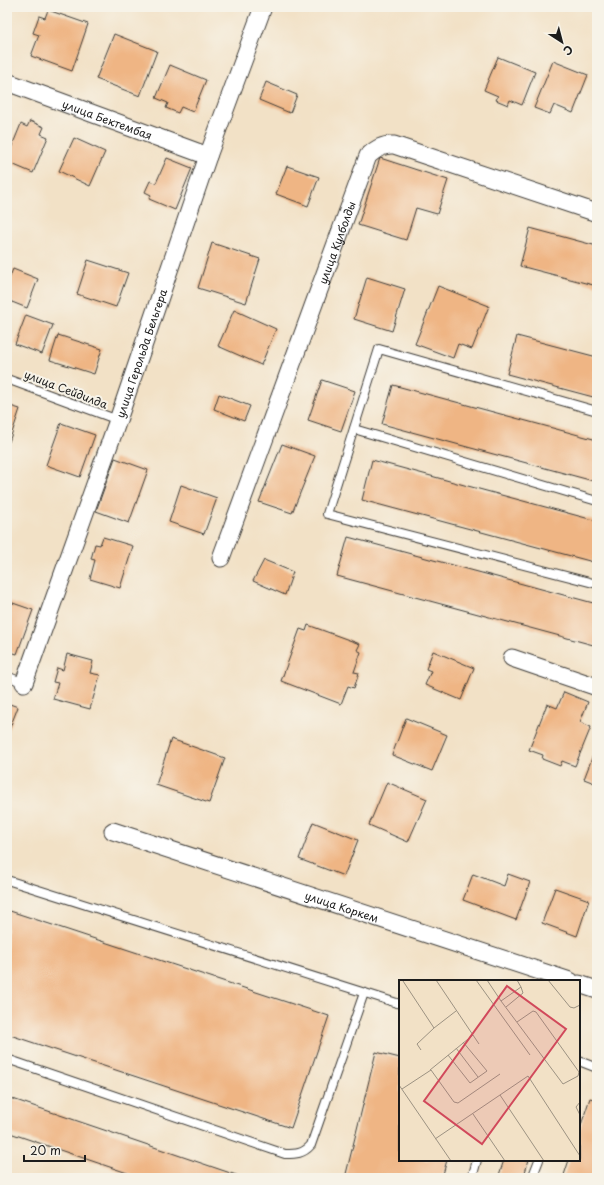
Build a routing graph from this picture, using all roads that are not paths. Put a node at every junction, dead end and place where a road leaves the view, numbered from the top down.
1 (263, 7) edge
2 (7, 82) edge
3 (208, 156) junction
4 (597, 213) edge
5 (7, 379) edge
6 (597, 411) edge
7 (118, 420) junction
8 (354, 429) junction
9 (597, 502) edge
10 (221, 558) dead end
11 (597, 584) edge
12 (512, 658) dead end
13 (7, 676) edge
14 (24, 683) joint
15 (597, 687) edge
16 (113, 830) dead end
17 (7, 880) edge
18 (567, 980) edge
19 (580, 984) edge
20 (597, 990) edge
21 (364, 993) junction
22 (399, 1004) edge
23 (7, 1060) edge
24 (580, 1061) edge
25 (597, 1068) edge
26 (477, 1161) edge
27 (538, 1161) edge
28 (472, 1178) edge
29 (532, 1178) edge

1 - 3 street, улица Герольда Бельгера
2 - 3 street, улица Бектембая
3 - 7 street, улица Герольда Бельгера
4 - 10 street, улица Кулболды
5 - 7 lane, улица Сейдилда
6 - 8 lane
7 - 14 street, улица Герольда Бельгера
8 - 9 lane
8 - 11 lane
12 - 15 street
13 - 14 lane, улица Герольда Бельгера
16 - 18 street, улица Коркем
17 - 21 lane
19 - 20 street
21 - 22 lane
21 - 23 lane
24 - 25 lane
26 - 28 lane
27 - 29 lane

